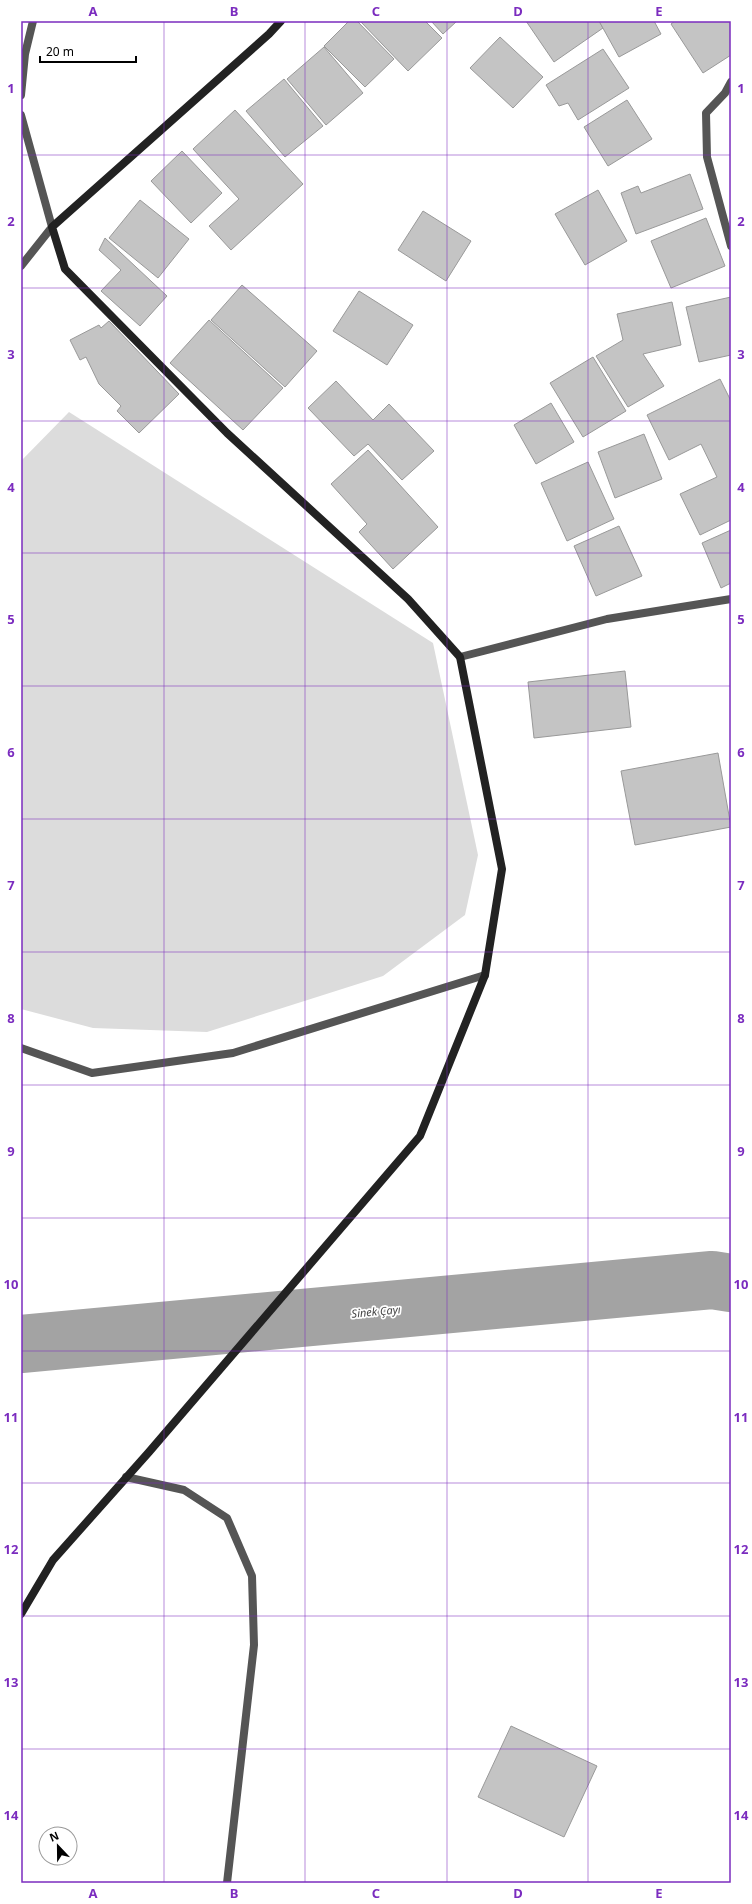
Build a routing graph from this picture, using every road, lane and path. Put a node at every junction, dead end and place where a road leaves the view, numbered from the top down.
1 (33, 21) edge
2 (281, 21) edge
3 (731, 82) edge
4 (21, 95) edge
5 (21, 115) edge
6 (52, 227) junction
7 (731, 246) edge
8 (21, 266) edge
9 (731, 599) edge
10 (460, 657) junction
11 (485, 975) junction
12 (21, 1048) edge
13 (126, 1477) junction
14 (21, 1614) edge
15 (227, 1883) edge

1 - 4 street
2 - 6 main road
3 - 7 street
5 - 6 street
6 - 8 street
6 - 10 main road
9 - 10 street
10 - 11 main road
11 - 12 street
11 - 13 main road
13 - 14 main road
13 - 15 street

